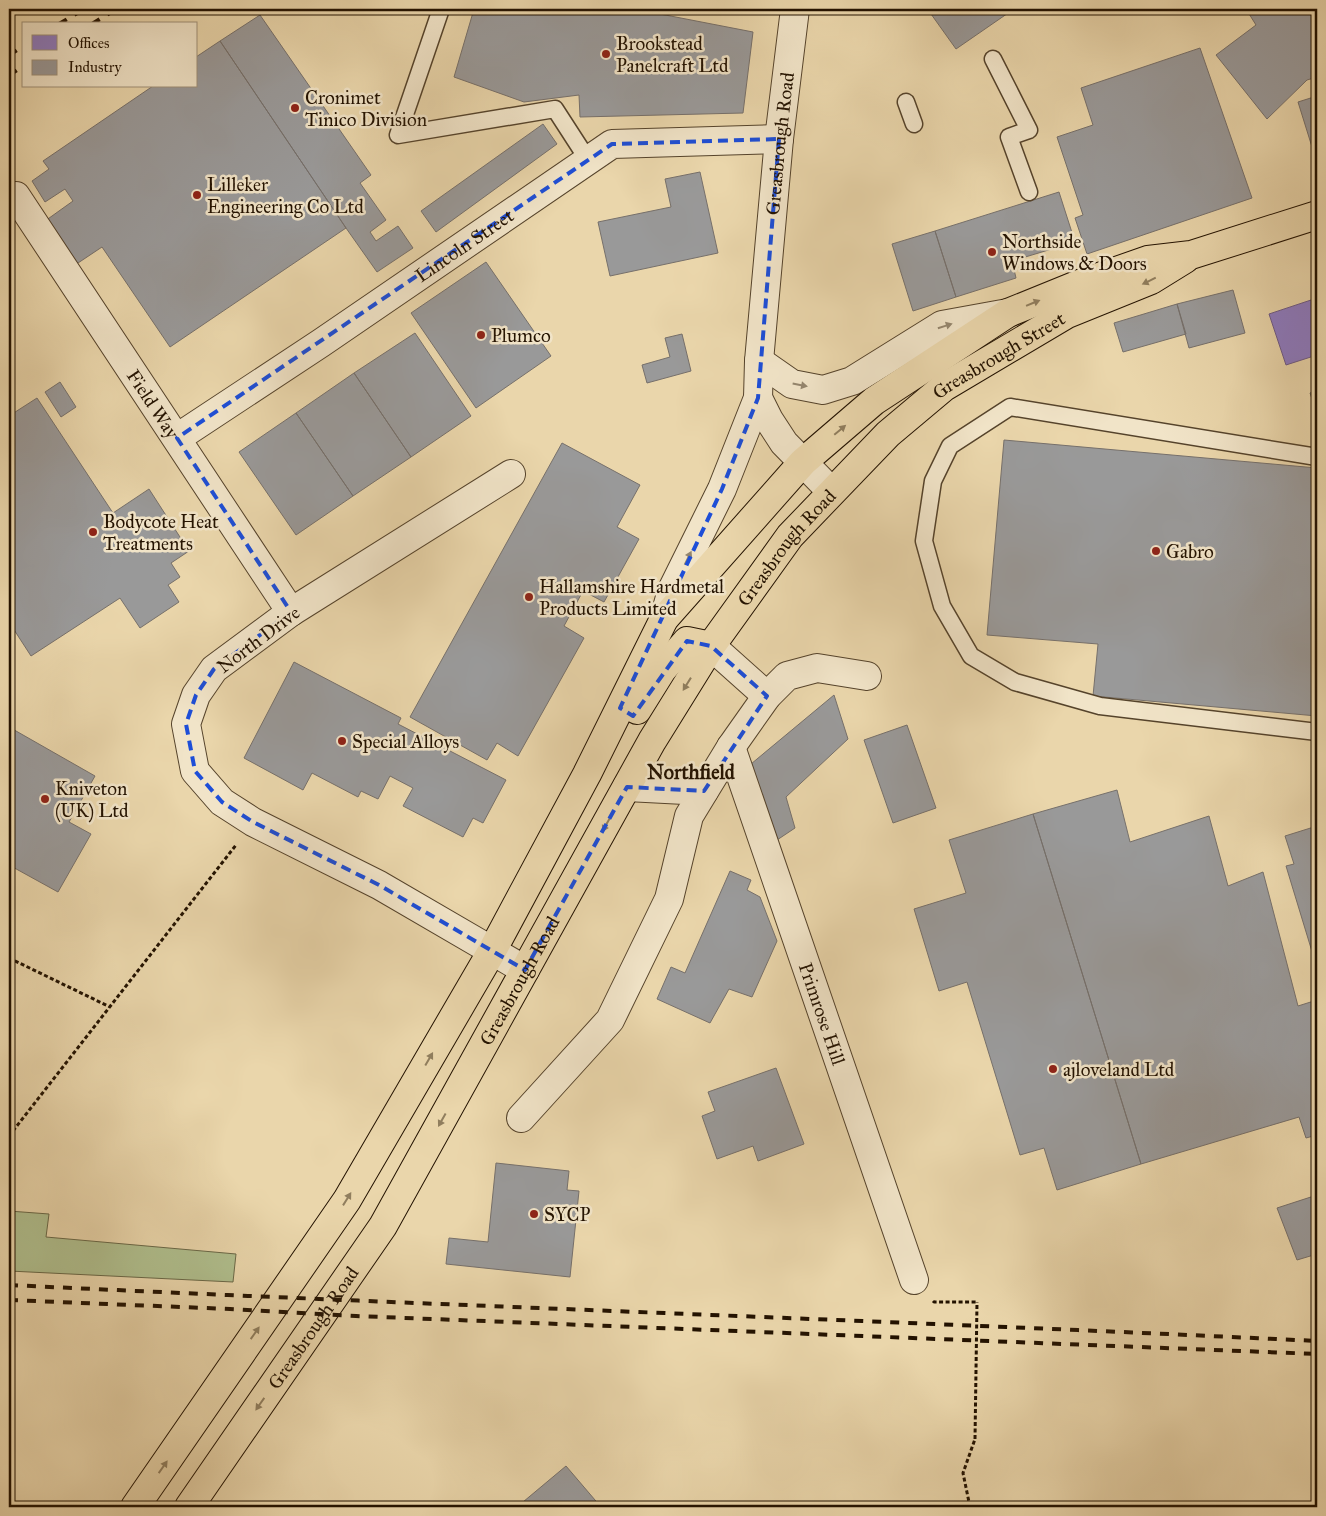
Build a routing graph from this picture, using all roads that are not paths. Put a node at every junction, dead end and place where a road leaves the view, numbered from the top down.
1 (441, 9) edge
2 (790, 11) edge
3 (993, 60) dead end
4 (906, 102) dead end
5 (914, 124) dead end
6 (779, 139) junction
7 (588, 160) junction
8 (1029, 192) dead end
9 (16, 196) dead end
10 (1317, 215) edge
11 (1191, 255) junction
12 (1008, 313) junction
13 (759, 361) junction
14 (758, 398) junction
15 (925, 404) junction
16 (177, 438) junction
17 (1317, 457) edge
18 (803, 462) junction
19 (511, 474) dead end
20 (832, 491) junction
21 (292, 612) junction
22 (664, 619) junction
23 (711, 646) junction
24 (867, 676) dead end
25 (767, 696) junction
26 (1317, 732) edge
27 (731, 747) junction
28 (588, 774) junction
29 (627, 787) junction
30 (704, 791) junction
31 (492, 951) junction
32 (525, 970) junction
33 (521, 1118) dead end
34 (914, 1280) dead end
35 (135, 1507) edge
36 (189, 1507) edge

1 - 7 lane
2 - 6 street, Greasbrough Road
3 - 8 lane
4 - 5 lane
6 - 7 street, Lincoln Street
6 - 13 street, Greasbrough Road
7 - 16 street, Lincoln Street
9 - 16 street, Field Way
10 - 11 main road, Greasbrough Street
12 -> 11 main road, Greasbrough Street
11 -> 15 main road, Greasbrough Street
13 -> 12 street, Greasbrough Street
18 -> 12 main road, Greasbrough Street
13 - 14 street, Greasbrough Road
14 - 18 street, Greasbrough Road
22 -> 14 street, Greasbrough Road
15 - 18 main road
15 - 20 main road, Greasbrough Street
16 - 21 street, Field Way
17 - 26 lane
18 - 20 street, Greasbrough Road
18 - 22 main road, Greasbrough Road
19 - 21 street, North Drive
20 - 23 main road, Greasbrough Road
21 - 31 street, North Drive
22 - 28 main road, Greasbrough Road
23 - 25 street
23 - 28 main road
23 -> 29 main road, Greasbrough Road
24 - 25 street
25 - 27 street
27 - 30 street
27 - 34 street, Primrose Hill
28 - 31 main road, Greasbrough Road
29 - 30 street
29 -> 32 main road, Greasbrough Road
30 - 33 street
31 - 32 street, North Drive
35 -> 31 main road, Greasbrough Road
32 -> 36 main road, Greasbrough Road

